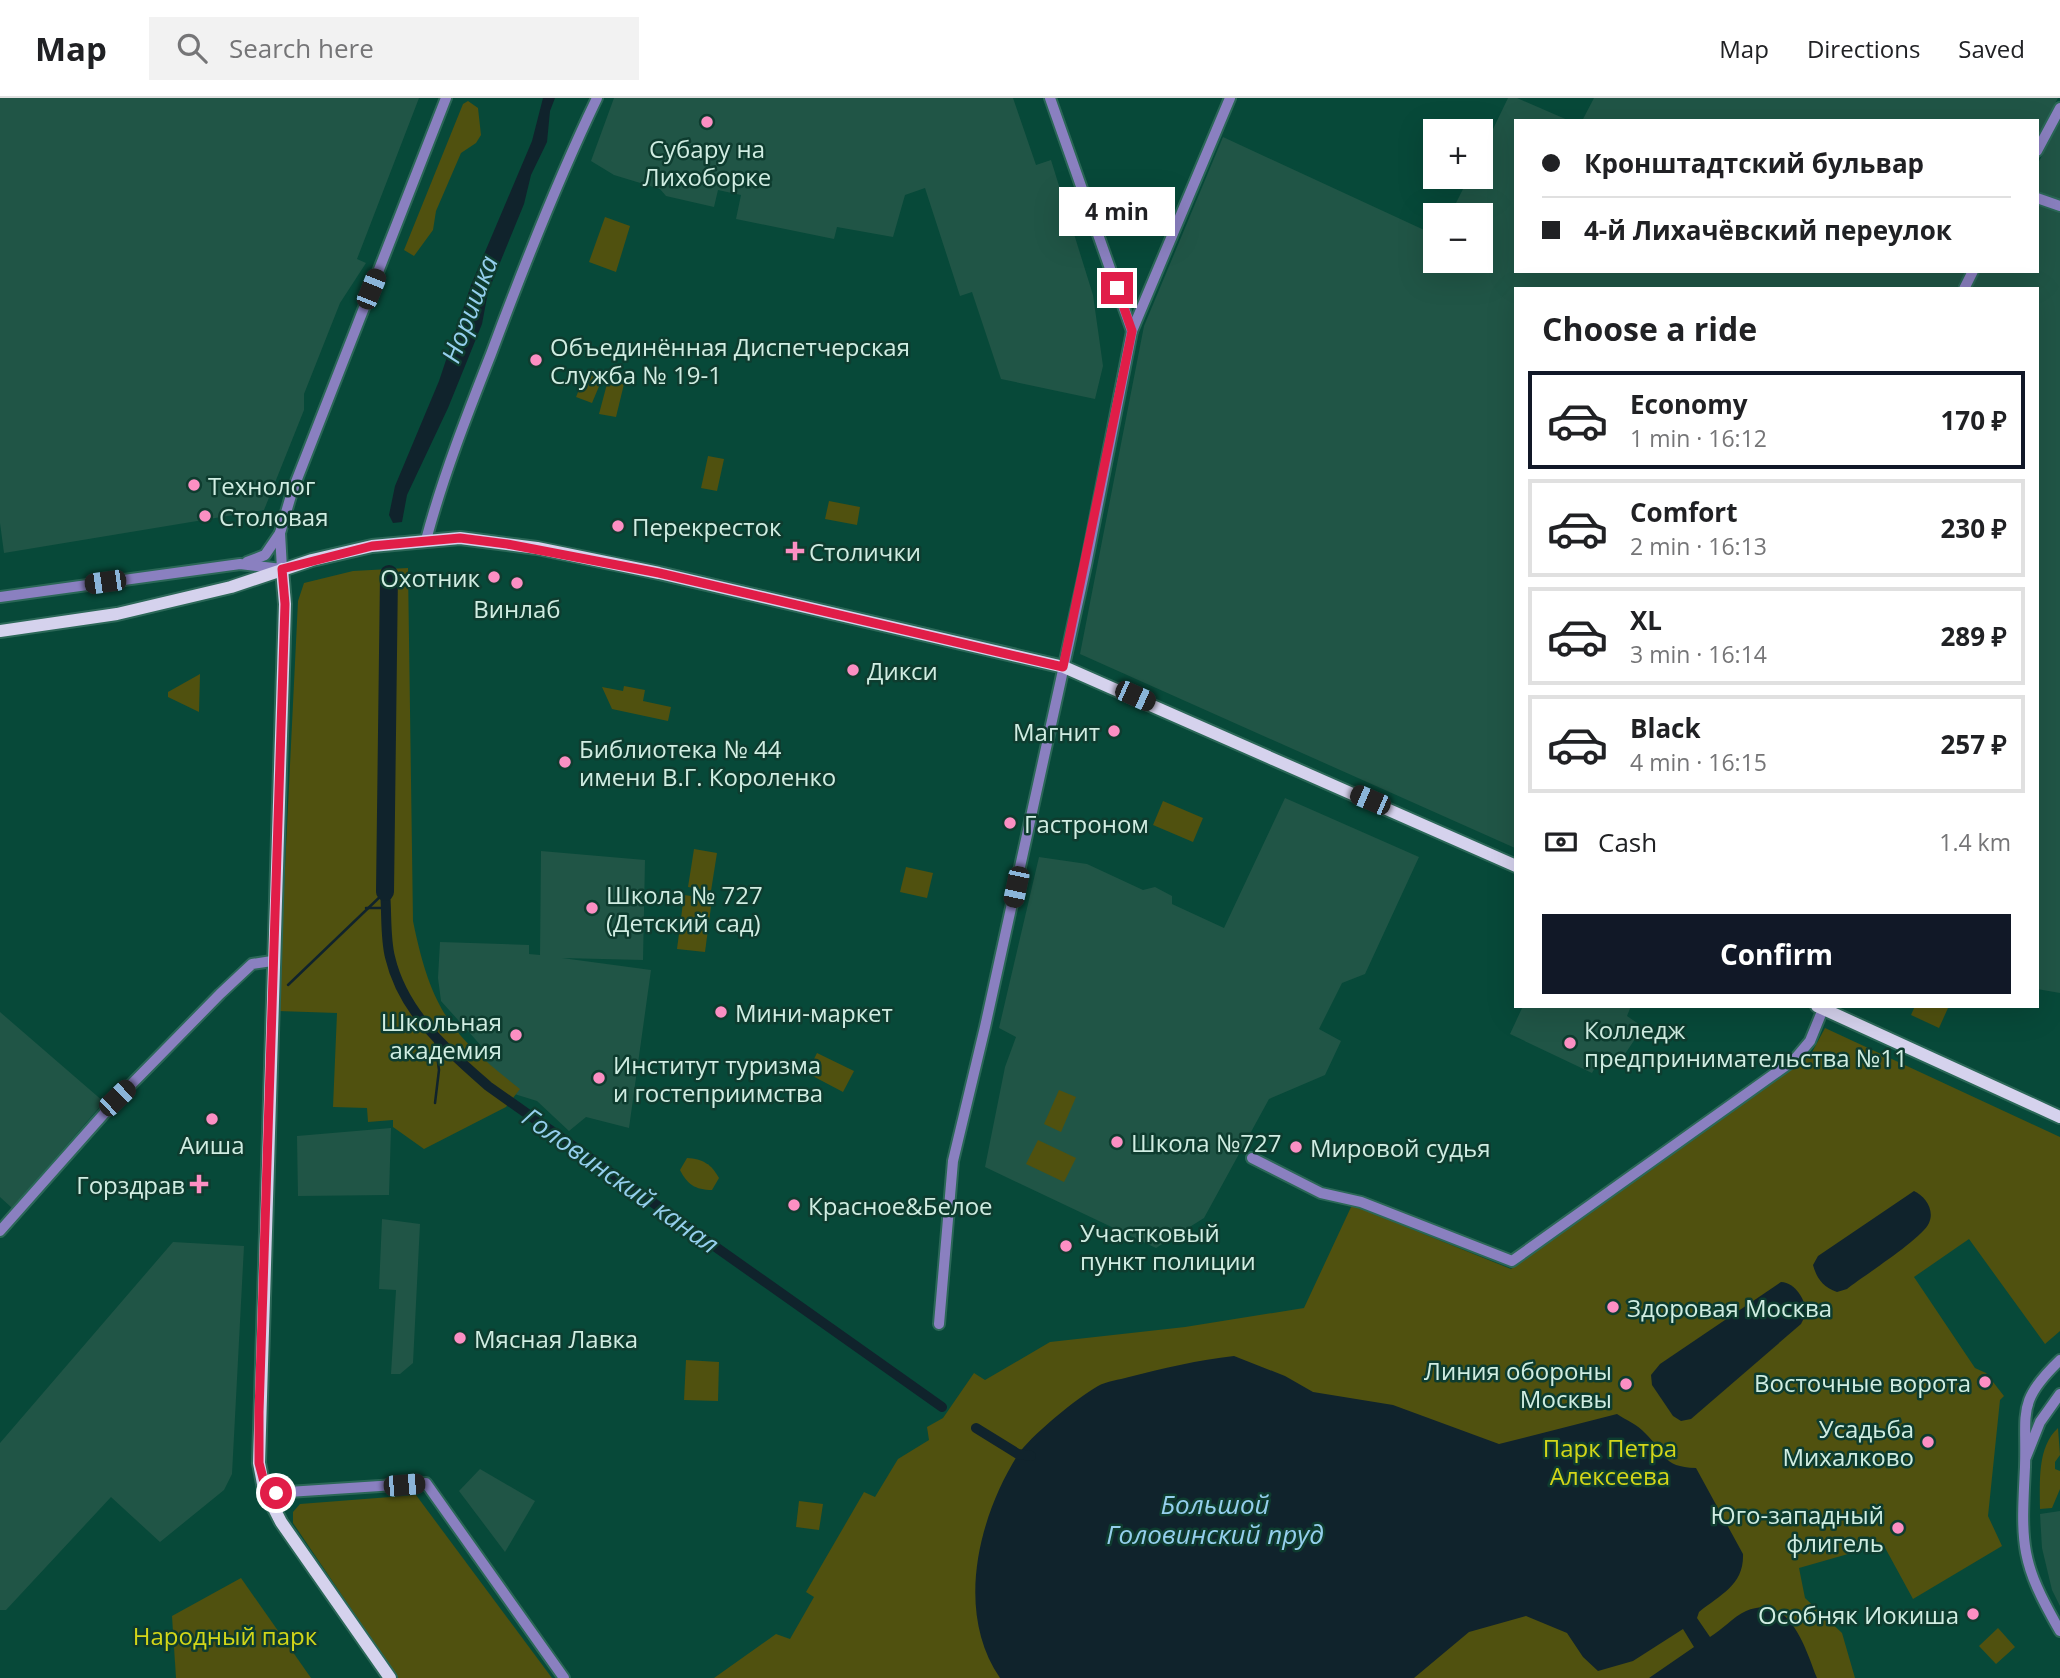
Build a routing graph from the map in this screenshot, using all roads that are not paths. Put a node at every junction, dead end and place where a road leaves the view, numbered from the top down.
1 (446, 98) edge
2 (597, 98) edge
3 (1050, 98) edge
4 (1230, 98) edge
5 (2060, 108) edge
6 (2039, 147) edge
7 (2039, 199) edge
8 (2060, 206) edge
9 (1132, 331) junction
10 (280, 533) junction
11 (426, 540) junction
12 (240, 564) junction
13 (282, 569) junction
14 (0, 597) edge
15 (0, 631) edge
16 (1063, 667) junction
17 (1514, 865) edge
18 (272, 961) junction
19 (1820, 1008) edge
20 (2060, 1117) edge
21 (1252, 1158) dead end
22 (0, 1231) edge
23 (939, 1324) dead end
24 (2060, 1360) edge
25 (2060, 1394) edge
26 (2025, 1459) junction
27 (268, 1497) junction
28 (2060, 1631) edge
29 (390, 1678) edge
30 (564, 1678) edge

1 - 10 street
2 - 11 street
3 - 9 street
4 - 9 street
5 - 6 street
7 - 8 street
9 - 16 street
10 - 12 street
10 - 13 street
11 - 13 main road
11 - 16 main road
12 - 13 street
12 - 14 street
13 - 15 main road
13 - 18 main road
16 - 17 main road
16 - 23 street
18 - 22 street
18 - 27 main road
19 - 20 main road
19 - 21 street
24 - 26 street
25 - 26 street
26 - 28 street
27 - 29 main road
27 - 30 street

